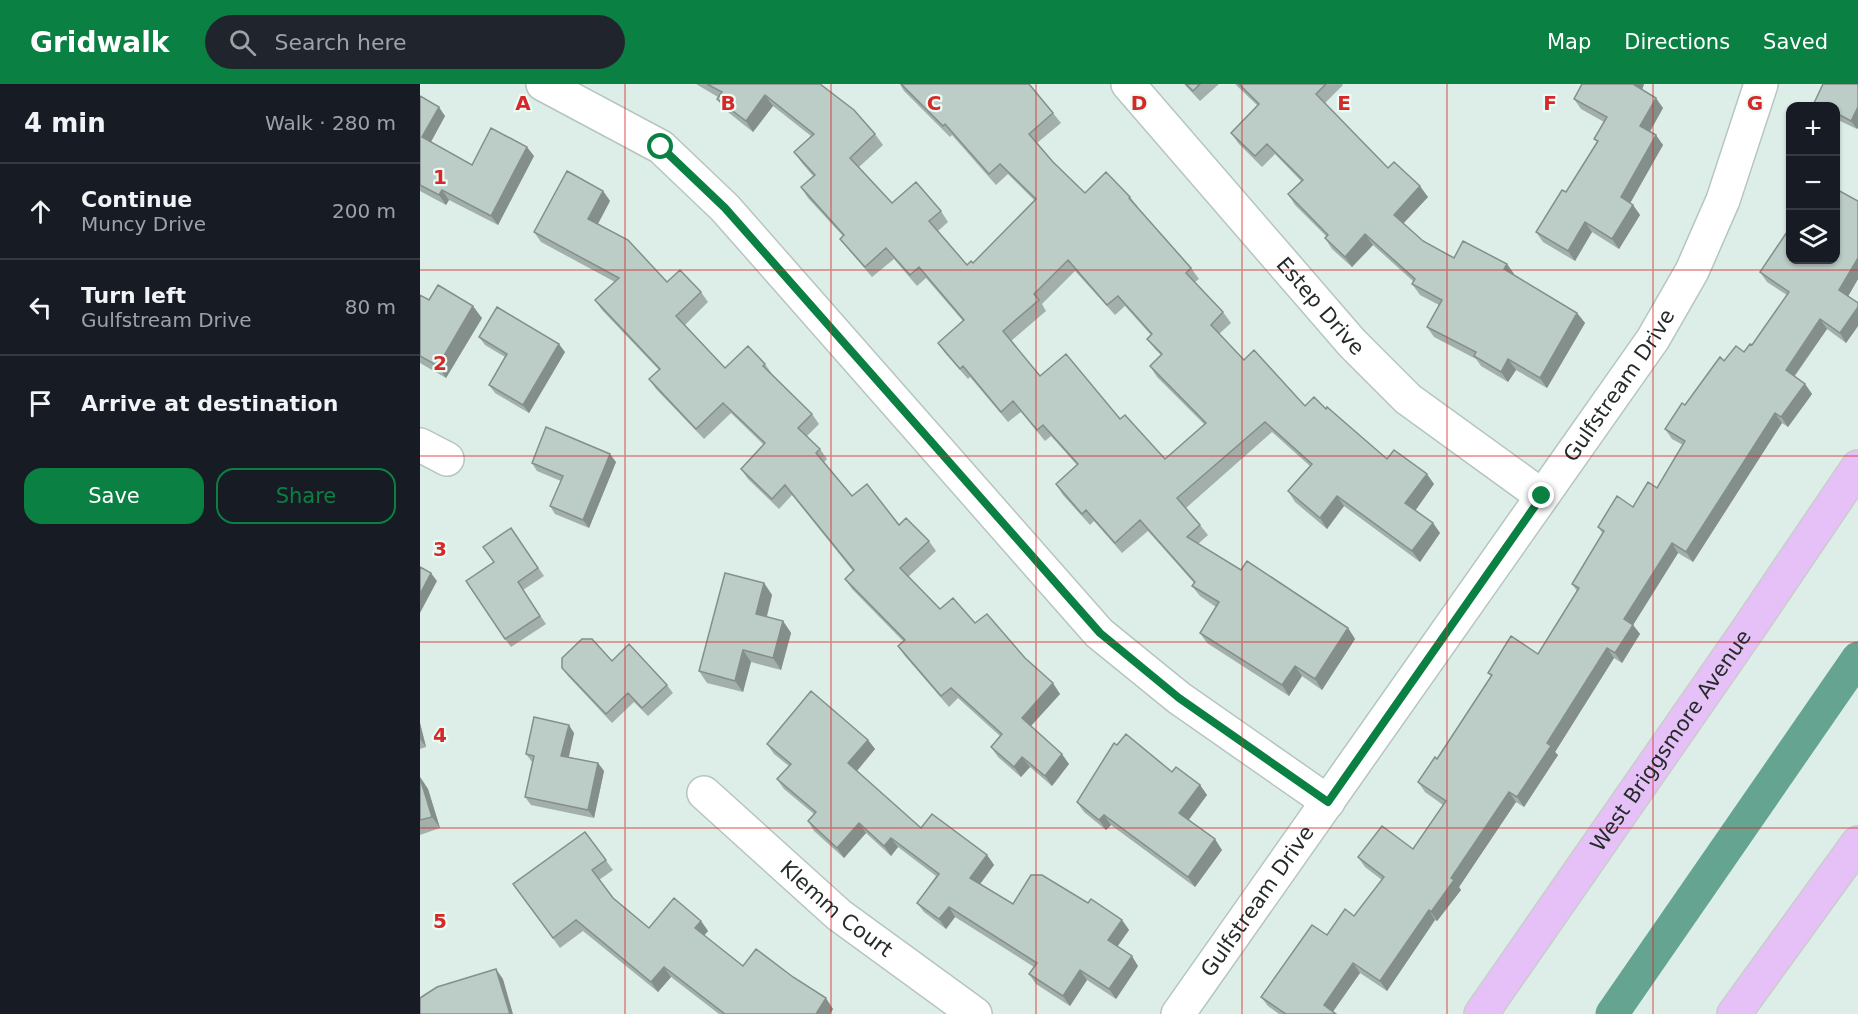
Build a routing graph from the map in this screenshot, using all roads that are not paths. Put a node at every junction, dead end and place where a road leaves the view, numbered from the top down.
1 (543, 84) edge
2 (1128, 84) edge
3 (1761, 84) edge
4 (1858, 466) edge
5 (1542, 496) junction
6 (704, 793) dead end
7 (1328, 802) junction
8 (1858, 843) edge
9 (975, 1014) edge
10 (1178, 1014) edge
11 (1481, 1014) edge
12 (1734, 1014) edge

1 - 7 street
2 - 5 street, Estep Drive
3 - 5 street, Gulfstream Drive
4 - 11 main road, West Briggsmore Avenue
5 - 7 street, Gulfstream Drive
6 - 9 street, Klemm Court
7 - 10 street, Gulfstream Drive
8 - 12 main road

